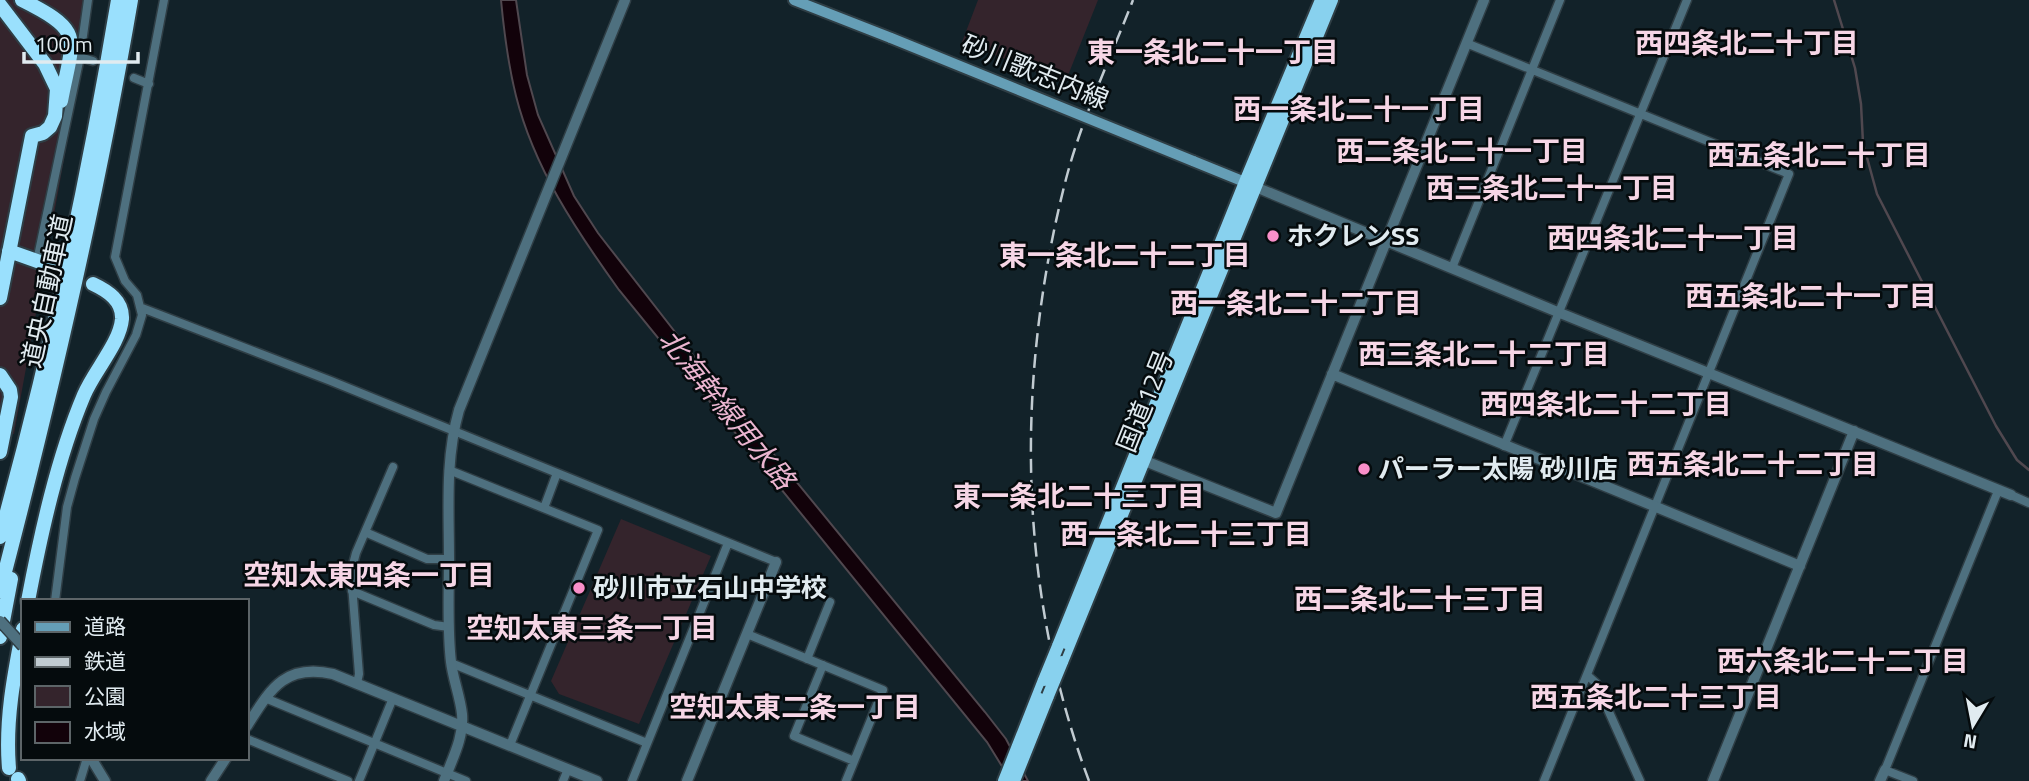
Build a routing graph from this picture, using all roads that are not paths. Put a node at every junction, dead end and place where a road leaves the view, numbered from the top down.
1 (22, 0) edge
2 (88, 0) edge
3 (118, 0) edge
4 (131, 0) edge
5 (164, 0) edge
6 (625, 0) edge
7 (794, 0) edge
8 (1321, 0) edge
9 (1332, 0) edge
10 (1484, 0) edge
11 (1560, 0) edge
12 (1687, 0) edge
13 (0, 5) edge
14 (1466, 43) junction
15 (80, 57) junction
16 (93, 61) dead end
17 (1532, 70) junction
18 (134, 78) dead end
19 (149, 84) junction
20 (1640, 114) junction
21 (31, 141) junction
22 (1245, 182) junction
23 (1258, 187) junction
24 (1386, 241) junction
25 (9, 251) junction
26 (44, 264) joint
27 (1452, 268) junction
28 (93, 284) tunnel mouth
29 (0, 298) edge
30 (142, 308) junction
31 (1560, 313) junction
32 (1709, 373) junction
33 (1332, 374) junction
34 (0, 375) edge
35 (453, 431) junction
36 (1854, 432) junction
37 (1504, 446) junction
38 (0, 452) edge
39 (36, 454) junction
40 (1144, 461) junction
41 (393, 467) dead end
42 (449, 470) junction
43 (557, 473) junction
44 (1998, 491) junction
45 (2011, 495) joint
46 (2029, 503) edge
47 (1655, 507) junction
48 (544, 508) junction
49 (365, 532) junction
50 (0, 537) edge
51 (728, 543) junction
52 (449, 559) junction
53 (776, 562) joint
54 (1800, 566) junction
55 (0, 591) edge
56 (352, 592) junction
57 (28, 599) edge
58 (55, 599) edge
59 (830, 603) dead end
60 (0, 621) edge
61 (449, 627) junction
62 (747, 634) junction
63 (0, 637) edge
64 (21, 640) edge
65 (21, 644) edge
66 (807, 659) junction
67 (451, 663) junction
68 (823, 665) junction
69 (1587, 675) junction
70 (357, 683) junction
71 (530, 696) junction
72 (265, 698) junction
73 (393, 698) junction
74 (248, 724) edge
75 (462, 726) junction
76 (248, 739) edge
77 (374, 743) junction
78 (647, 743) junction
79 (510, 746) junction
80 (1022, 749) junction
81 (88, 760) edge
82 (90, 760) edge
83 (225, 760) edge
84 (854, 761) junction
85 (568, 769) junction
86 (1885, 770) junction
87 (14, 776) edge
88 (445, 777) edge
89 (216, 780) edge
90 (80, 781) edge
91 (105, 781) edge
92 (348, 781) edge
93 (359, 781) edge
94 (466, 781) edge
95 (563, 781) edge
96 (597, 781) edge
97 (632, 781) edge
98 (687, 781) edge
99 (846, 781) edge
100 (1004, 781) edge
101 (1014, 781) edge
102 (1544, 781) edge
103 (1640, 781) edge
104 (1713, 781) edge
105 (1880, 781) edge
106 (1913, 781) edge

1 - 21 highway
2 - 15 street
3 - 50 highway, 道央自動車道
4 - 39 highway, 道央自動車道
5 - 19 street
6 - 35 street
7 - 22 main road, 砂川歌志内線, bridge
8 - 22 highway, 国道12号
9 - 23 highway, 国道12号
10 - 14 street
11 - 17 street
12 - 20 street
13 - 21 highway
14 - 17 street
14 - 24 street
15 - 16 street
15 - 26 street
17 - 20 street
17 - 27 street
18 - 19 street
19 - 30 street
20 - 31 street
20 - 32 street
21 - 25 highway
22 - 23 main road, 砂川歌志内線
22 - 80 highway, 国道12号, bridge
23 - 24 street
23 - 40 highway, 国道12号
24 - 27 street
24 - 33 street
25 - 26 highway
25 - 29 highway
27 - 31 street
28 - 57 highway
30 - 35 street
30 - 58 street
31 - 32 street
31 - 37 street
32 - 36 street
32 - 47 street
33 - 37 street
33 - 40 street
34 - 38 highway
35 - 42 street
35 - 43 street
36 - 44 street
36 - 54 street
37 - 47 street
39 - 55 highway, 道央自動車道
39 - 63 highway
40 - 80 highway, 国道12号, bridge
41 - 49 street
42 - 48 street
42 - 52 street
43 - 48 street
43 - 51 street
44 - 45 street
44 - 86 street
45 - 46 street
47 - 54 street
47 - 69 street
48 - 71 street
49 - 52 street
49 - 56 street
51 - 53 street
51 - 78 street
52 - 61 street
53 - 62 street
54 - 104 street
56 - 61 street
56 - 70 street
59 - 66 street
60 - 65 street, bridge
61 - 67 street
62 - 66 street
62 - 98 street
64 - 87 highway
66 - 68 street
67 - 71 street
67 - 75 street
68 - 84 street
68 - 84 street
69 - 102 street
69 - 103 street
70 - 72 street
70 - 73 street
71 - 78 street
71 - 79 street
72 - 74 street
72 - 77 street
73 - 75 street
73 - 77 street
75 - 79 street
75 - 88 street
76 - 92 street
77 - 88 street
77 - 93 street
78 - 97 street
79 - 85 street
80 - 100 highway, 国道12号
80 - 101 highway, 国道12号
81 - 90 street
82 - 91 street
83 - 89 street
84 - 99 street
85 - 95 street
85 - 96 street
86 - 105 street
86 - 106 street
88 - 94 street

